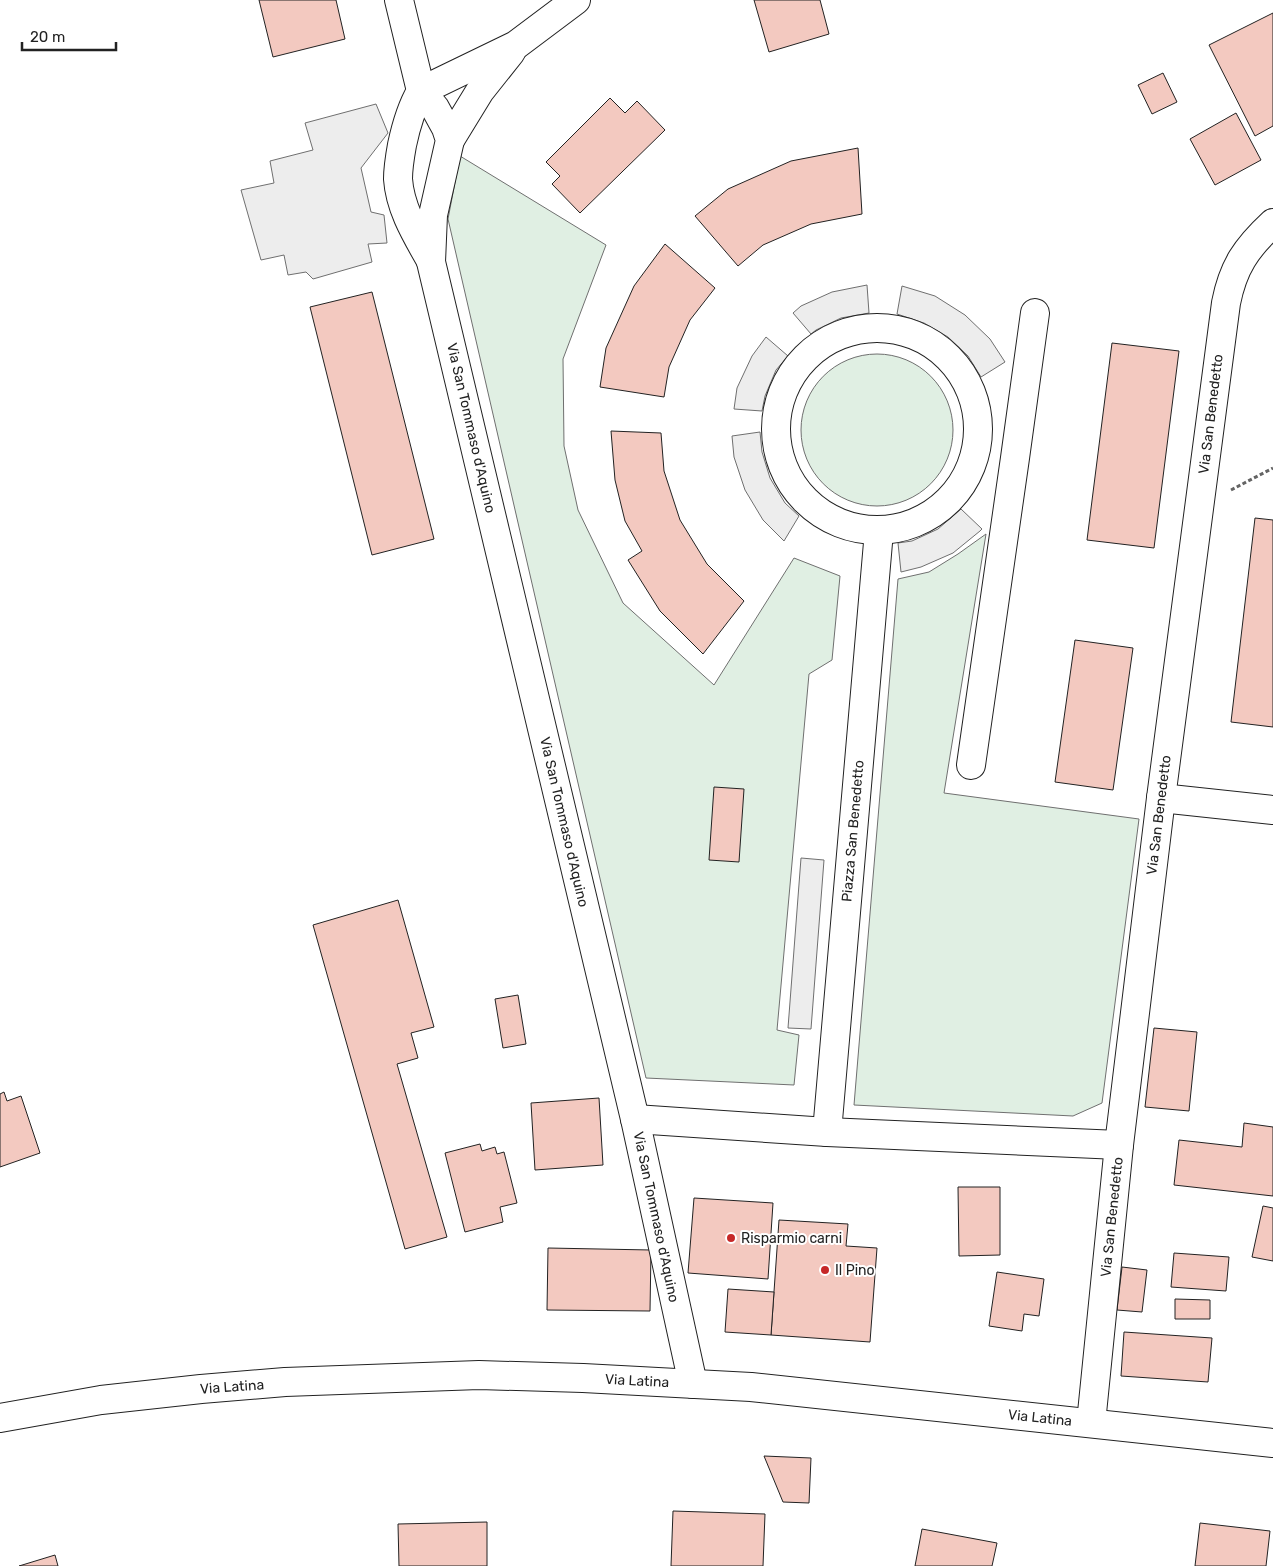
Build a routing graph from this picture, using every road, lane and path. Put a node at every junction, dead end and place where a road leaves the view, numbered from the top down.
1 (399, 0) edge
2 (576, 0) edge
3 (516, 45) junction
4 (421, 91) junction
5 (450, 140) junction
6 (1273, 223) edge
7 (431, 262) junction
8 (1035, 313) dead end
9 (976, 453) junction
10 (1015, 458) junction
11 (1273, 468) edge
12 (1199, 506) junction
13 (879, 531) junction
14 (971, 765) dead end
15 (1161, 798) junction
16 (1273, 810) edge
17 (635, 1119) junction
18 (827, 1132) junction
19 (1119, 1145) junction
20 (692, 1384) junction
21 (0, 1418) edge
22 (1092, 1423) junction
23 (1273, 1444) edge

1 - 4 street
2 - 3 street, Via San Tommaso d'Aquino
3 - 4 street, Via San Tommaso d'Aquino
3 - 5 street, Via San Tommaso d'Aquino
4 - 5 street
4 - 7 street, Via San Tommaso d'Aquino
5 - 7 street, Via San Tommaso d'Aquino
6 - 12 street, Via San Benedetto
7 - 17 street, Via San Tommaso d'Aquino
8 - 10 street
9 - 10 street
9 - 13 street
9 - 13 street
10 - 14 street
11 - 12 path
12 - 15 street, Via San Benedetto
13 - 18 street, Piazza San Benedetto
15 - 16 street
15 - 19 street, Via San Benedetto
17 - 18 street
17 - 20 street, Via San Tommaso d'Aquino
18 - 19 street
19 - 22 street, Via San Benedetto
20 - 21 street, Via Latina
20 - 22 street, Via Latina
22 - 23 street, Via Latina

